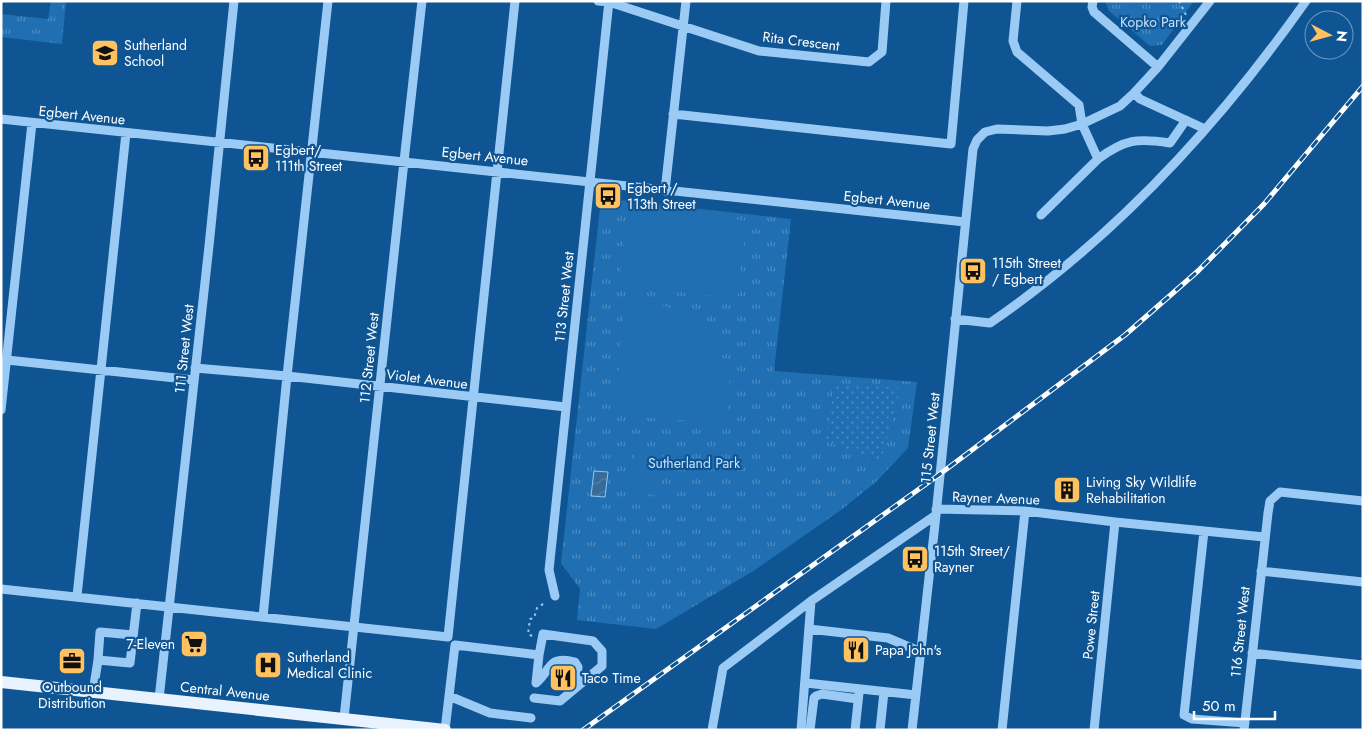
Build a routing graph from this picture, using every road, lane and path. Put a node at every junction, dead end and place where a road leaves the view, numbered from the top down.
1 (234, 1) edge
2 (328, 1) edge
3 (422, 1) edge
4 (515, 1) edge
5 (598, 1) edge
6 (686, 1) edge
7 (886, 1) edge
8 (964, 1) edge
9 (1017, 1) edge
10 (1093, 1) edge
11 (1179, 1) edge
12 (1210, 1) edge
13 (1306, 1) edge
14 (609, 2) edge
15 (1187, 17) dead end
16 (683, 26) junction
17 (1158, 67) junction
18 (1134, 93) junction
19 (673, 114) junction
20 (1, 119) edge
21 (1186, 120) junction
22 (32, 123) junction
23 (1082, 124) junction
24 (1205, 129) junction
25 (126, 133) junction
26 (219, 142) junction
27 (311, 153) junction
28 (1098, 159) junction
29 (403, 162) junction
30 (498, 172) junction
31 (590, 182) junction
32 (666, 191) junction
33 (1041, 215) dead end
34 (965, 222) junction
35 (955, 319) junction
36 (6, 360) junction
37 (195, 368) junction
38 (100, 370) junction
39 (287, 376) junction
40 (194, 380) junction
41 (380, 387) junction
42 (473, 398) junction
43 (566, 407) junction
44 (1, 410) edge
45 (1363, 501) edge
46 (1025, 511) junction
47 (936, 512) junction
48 (1115, 522) junction
49 (1204, 531) junction
50 (1264, 536) junction
51 (1261, 571) junction
52 (1363, 582) edge
53 (1, 589) edge
54 (77, 596) junction
55 (555, 596) joint
56 (811, 601) junction
57 (137, 603) junction
58 (169, 606) junction
59 (263, 617) junction
60 (355, 627) junction
61 (809, 629) junction
62 (133, 635) junction
63 (542, 640) junction
64 (920, 652) junction
65 (1252, 653) junction
66 (539, 655) junction
67 (98, 660) junction
68 (1363, 665) edge
69 (1, 682) edge
70 (806, 683) junction
71 (576, 687) junction
72 (93, 692) junction
73 (884, 692) junction
74 (859, 694) junction
75 (916, 695) junction
76 (449, 696) junction
77 (534, 698) dead end
78 (159, 699) junction
79 (344, 718) junction
80 (531, 718) dead end
81 (1245, 726) edge
82 (445, 730) edge
83 (712, 730) edge
84 (801, 730) edge
85 (810, 730) edge
86 (855, 730) edge
87 (880, 730) edge
88 (912, 730) edge
89 (1002, 730) edge
90 (1094, 730) edge

1 - 26 street, 111 Street West
2 - 27 street
3 - 29 street, 112 Street West
4 - 30 street
5 - 14 street, Rita Crescent
6 - 16 street
7 - 16 street, Rita Crescent
8 - 19 street
9 - 23 street
10 - 17 street
11 - 15 path
12 - 17 street
13 - 24 street
14 - 16 street, Rita Crescent
14 - 31 street, 113 Street West
16 - 19 street
17 - 18 street
18 - 21 street
18 - 23 street
19 - 32 street
20 - 22 street, Egbert Avenue
21 - 24 street
21 - 28 street
22 - 25 street, Egbert Avenue
22 - 36 street
23 - 28 street
23 - 34 street, 115 Street West
24 - 35 street
25 - 26 street, Egbert Avenue
25 - 38 street
26 - 27 street, Egbert Avenue
26 - 37 street, 111 Street West
27 - 29 street, Egbert Avenue
27 - 39 street
28 - 33 street
29 - 30 street, Egbert Avenue
29 - 41 street, 112 Street West
30 - 31 street, Egbert Avenue
30 - 42 street
31 - 32 street, Egbert Avenue
31 - 43 street, 113 Street West
32 - 34 street, Egbert Avenue
34 - 35 street, 115 Street West
35 - 47 street, 115 Street West
36 - 38 street
36 - 44 street
37 - 39 street, Violet Avenue
37 - 40 street, 111 Street West
38 - 40 street
38 - 54 street
39 - 41 street, Violet Avenue
39 - 59 street
40 - 58 street, 111 Street West
41 - 42 street, Violet Avenue
41 - 60 street, 112 Street West
42 - 43 street, Violet Avenue
42 - 60 street
43 - 55 street, 113 Street West
45 - 50 street, 116 Street West
46 - 47 street, Rayner Avenue
46 - 48 street, Rayner Avenue
46 - 89 street
47 - 56 street
47 - 64 street, 115 Street West
48 - 49 street, Rayner Avenue
48 - 90 street, Powe Street
49 - 50 street, Rayner Avenue
49 - 81 street
50 - 51 street, 116 Street West
51 - 52 street
51 - 65 street, 116 Street West
53 - 54 street
54 - 57 street
55 - 63 path
56 - 61 street
56 - 83 street
57 - 58 street
57 - 62 street
58 - 59 street
58 - 78 street, 111 Street West
59 - 60 street
60 - 79 street, 112 Street West
61 - 64 street
61 - 70 street
62 - 67 street
62 - 67 street
63 - 66 street
63 - 71 street
64 - 75 street, 115 Street West
65 - 68 street
65 - 81 street, 116 Street West
66 - 71 street
66 - 76 street
67 - 72 street
69 - 72 main road, Central Avenue
70 - 74 street
70 - 84 street
71 - 77 street
72 - 78 main road, Central Avenue
73 - 74 street
73 - 75 street
73 - 87 street
74 - 85 street
74 - 86 street
75 - 88 street, 115 Street West
76 - 80 street
76 - 82 street
78 - 79 main road, Central Avenue
79 - 82 main road, Central Avenue

